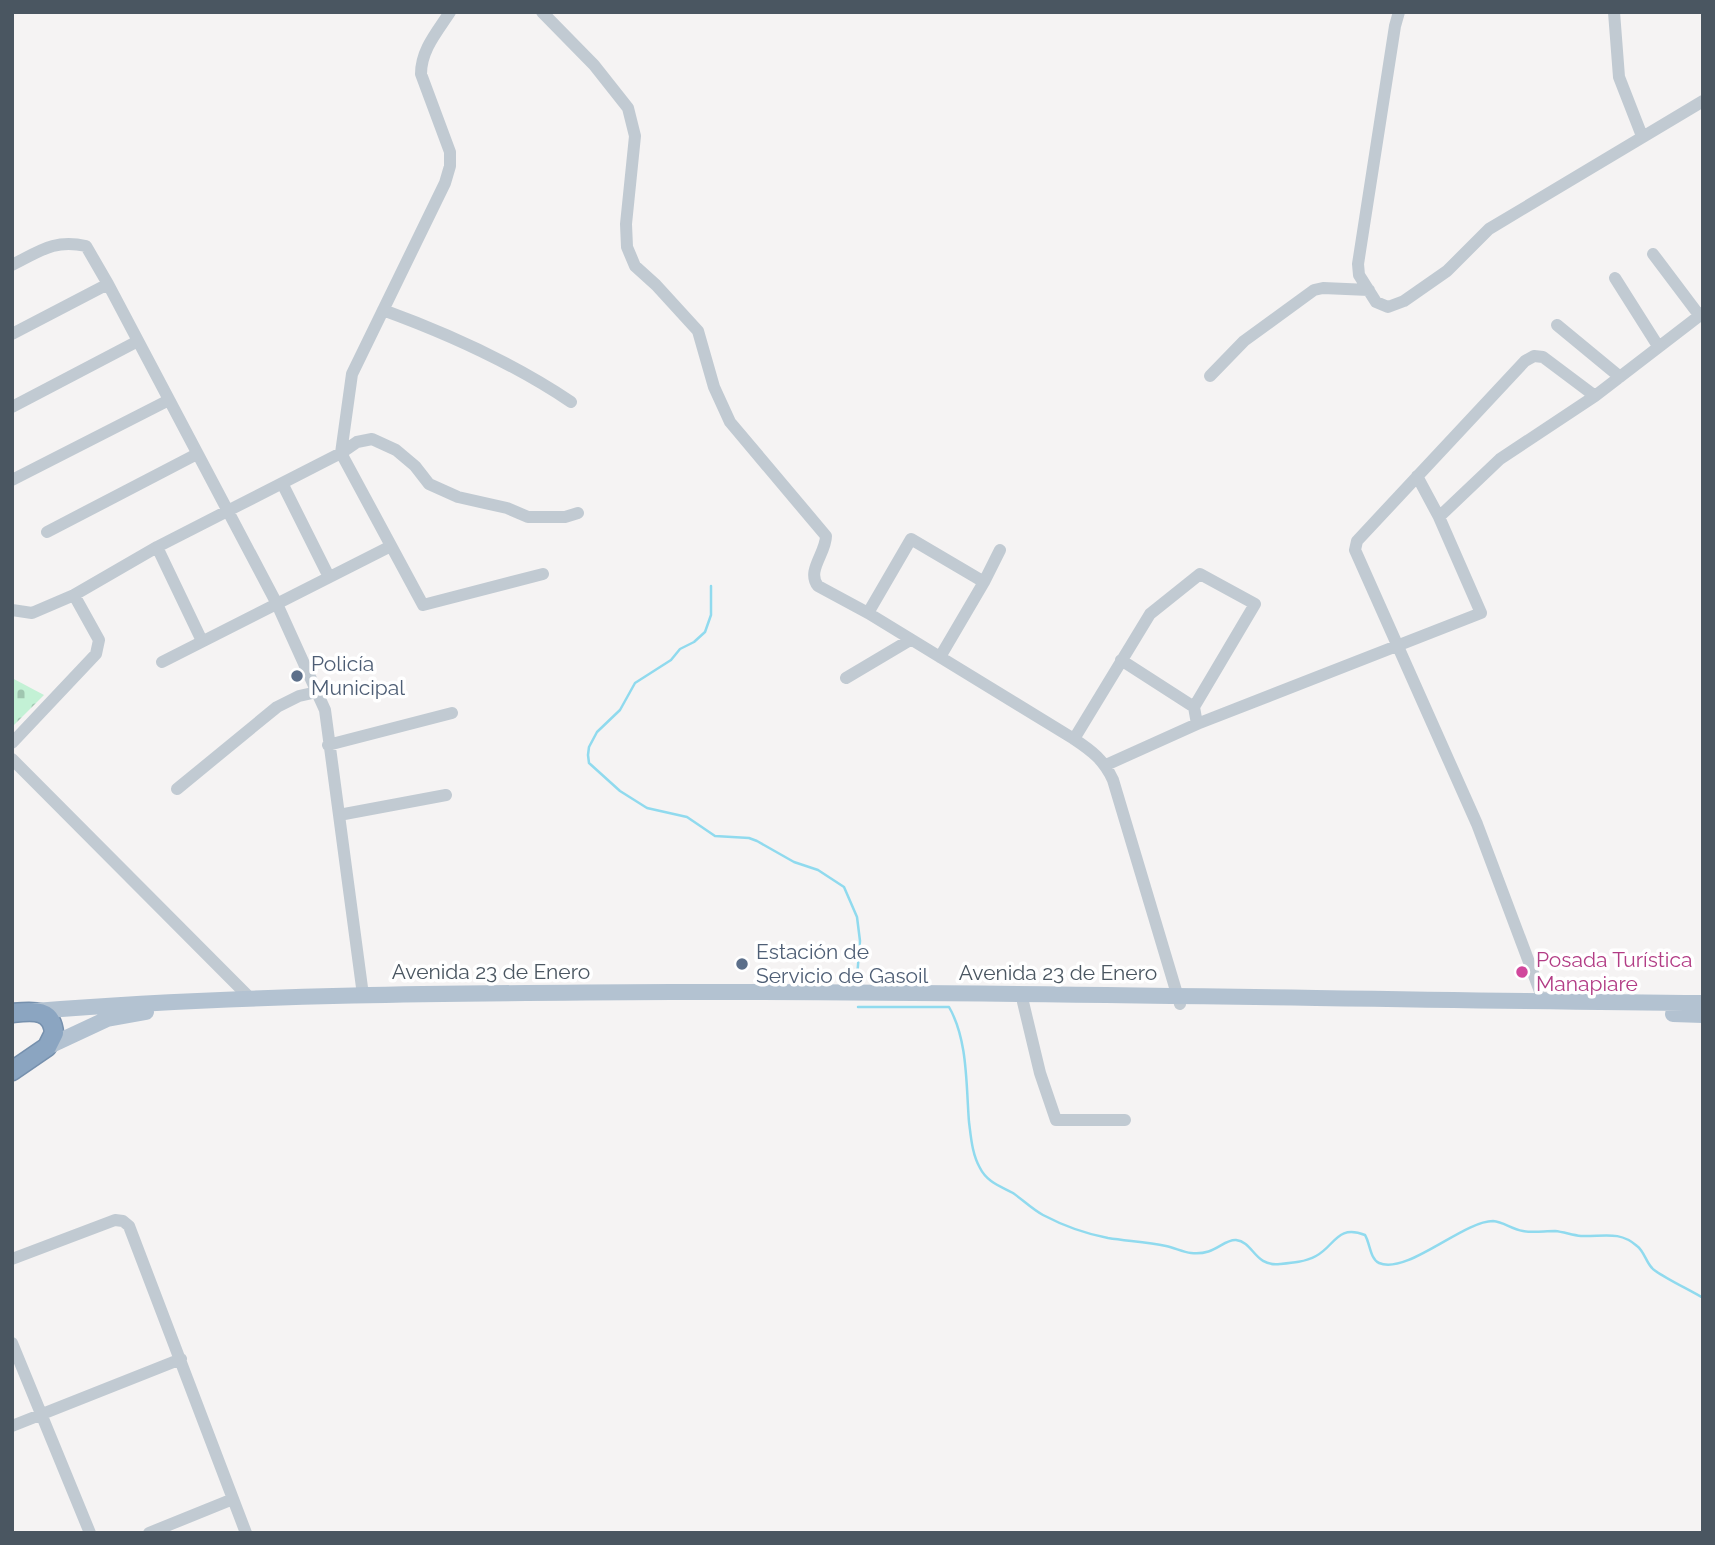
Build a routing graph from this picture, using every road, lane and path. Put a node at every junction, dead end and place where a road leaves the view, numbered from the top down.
1 (450, 12) edge
2 (542, 12) edge
3 (1399, 12) edge
4 (1614, 12) edge
5 (1703, 101) edge
6 (1642, 136) junction
7 (1653, 254) dead end
8 (12, 265) edge
9 (1615, 278) dead end
10 (108, 284) junction
11 (1369, 290) junction
12 (383, 310) junction
13 (1701, 314) edge
14 (1558, 325) dead end
15 (12, 334) edge
16 (138, 341) junction
17 (1658, 346) junction
18 (1210, 376) dead end
19 (1620, 377) junction
20 (1595, 396) junction
21 (169, 400) junction
22 (571, 402) dead end
23 (12, 407) edge
24 (341, 453) junction
25 (197, 454) junction
26 (1417, 476) junction
27 (12, 481) edge
28 (282, 483) junction
29 (228, 511) junction
30 (578, 513) dead end
31 (1440, 517) junction
32 (47, 532) dead end
33 (391, 546) junction
34 (157, 547) junction
35 (1000, 550) dead end
36 (543, 574) dead end
37 (329, 576) junction
38 (984, 582) junction
39 (74, 595) junction
40 (277, 604) junction
41 (12, 610) edge
42 (868, 613) junction
43 (909, 640) junction
44 (202, 641) junction
45 (1397, 647) junction
46 (940, 657) junction
47 (1121, 660) junction
48 (162, 662) dead end
49 (846, 678) dead end
50 (317, 692) junction
51 (1194, 707) junction
52 (452, 713) dead end
53 (1197, 724) junction
54 (1074, 739) junction
55 (12, 743) edge
56 (328, 745) junction
57 (12, 759) edge
58 (1106, 765) junction
59 (177, 789) dead end
60 (446, 795) dead end
61 (339, 814) junction
62 (363, 995) junction
63 (249, 997) junction
64 (1179, 1000) junction
65 (1023, 1002) junction
66 (1544, 1002) junction
67 (1703, 1003) edge
68 (36, 1011) junction
69 (12, 1013) edge
70 (1703, 1015) edge
71 (47, 1047) junction
72 (12, 1071) edge
73 (1125, 1120) dead end
74 (12, 1259) edge
75 (12, 1343) edge
76 (181, 1359) junction
77 (41, 1414) junction
78 (12, 1426) edge
79 (233, 1499) junction
80 (90, 1533) edge
81 (149, 1533) edge
82 (246, 1533) edge

1 - 12 street
2 - 42 street
3 - 11 street
4 - 6 street
5 - 6 street
6 - 11 street
7 - 13 street
8 - 10 street
9 - 17 street
10 - 15 street
10 - 16 street
11 - 18 street
12 - 22 street
12 - 24 street
13 - 17 street
14 - 19 street
16 - 21 street
16 - 23 street
17 - 19 street
19 - 20 street
20 - 26 street
20 - 31 street
21 - 25 street
21 - 27 street
24 - 28 street
24 - 30 street
24 - 33 street
25 - 29 street
25 - 32 street
26 - 31 street
26 - 45 street
28 - 29 street
28 - 37 street
29 - 34 street
29 - 40 street
31 - 45 street
33 - 36 street
33 - 37 street
34 - 39 street
34 - 44 street
35 - 38 street
37 - 40 street
38 - 42 street
38 - 46 street
39 - 41 street
39 - 55 street
40 - 44 street
40 - 50 street
42 - 43 street
43 - 46 street
43 - 49 street
44 - 48 street
45 - 53 street
45 - 66 street
46 - 54 street
47 - 51 street
47 - 51 street
47 - 54 street
50 - 56 street
50 - 59 street
51 - 53 street
52 - 56 street
53 - 58 street
54 - 58 street
56 - 61 street
57 - 63 street
58 - 64 street
60 - 61 street
61 - 62 street
62 - 63 main road, Avenida 23 de Enero
62 - 64 main road, Avenida 23 de Enero
63 - 68 main road, Avenida 23 de Enero
64 - 65 main road, Avenida 23 de Enero
64 - 66 main road, Avenida 23 de Enero
64 - 70 main road, Avenida 23 de Enero
65 - 71 main road, Avenida 23 de Enero
65 - 73 street
66 - 67 main road, Avenida 23 de Enero
68 - 69 highway
68 - 71 highway
71 - 72 highway
74 - 76 street
75 - 77 street
76 - 77 street
76 - 79 street
77 - 78 street
77 - 80 street
79 - 81 street
79 - 82 street

